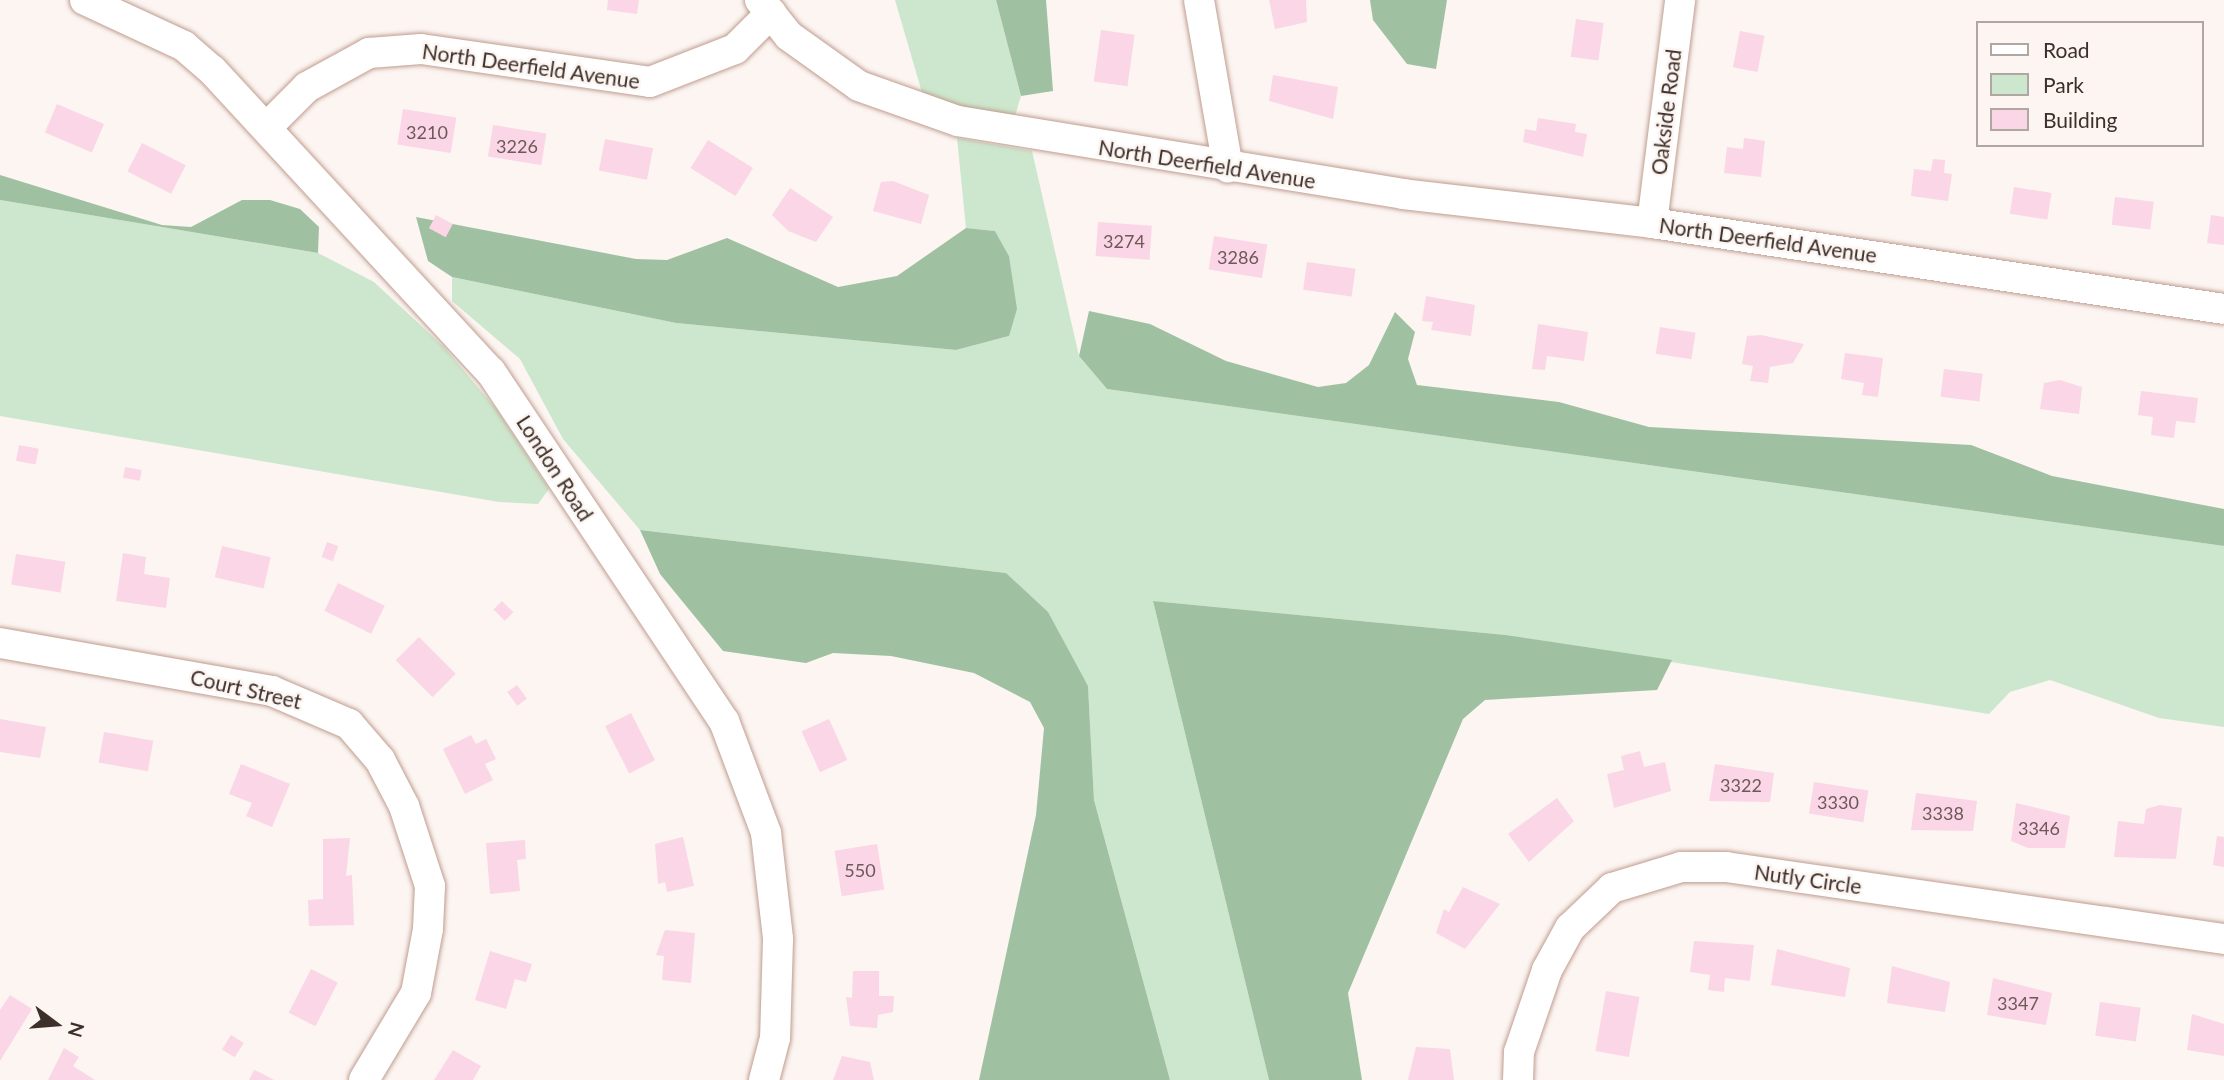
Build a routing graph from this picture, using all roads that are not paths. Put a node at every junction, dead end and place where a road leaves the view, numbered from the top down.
1 (85, 0) edge
2 (1199, 0) edge
3 (1680, 0) edge
4 (766, 7) edge
5 (266, 128) junction
6 (1228, 168) junction
7 (1652, 223) junction
8 (2224, 309) edge
9 (0, 643) edge
10 (2224, 939) edge
11 (364, 1080) edge
12 (764, 1080) edge
13 (1518, 1080) edge

1 - 5 street, London Road
2 - 6 street
3 - 7 street, Oakside Road
4 - 5 street, North Deerfield Avenue
4 - 6 street, North Deerfield Avenue
5 - 12 street, London Road
6 - 7 street, North Deerfield Avenue
7 - 8 street, North Deerfield Avenue
9 - 11 street, Court Street
10 - 13 street, Nutly Circle

